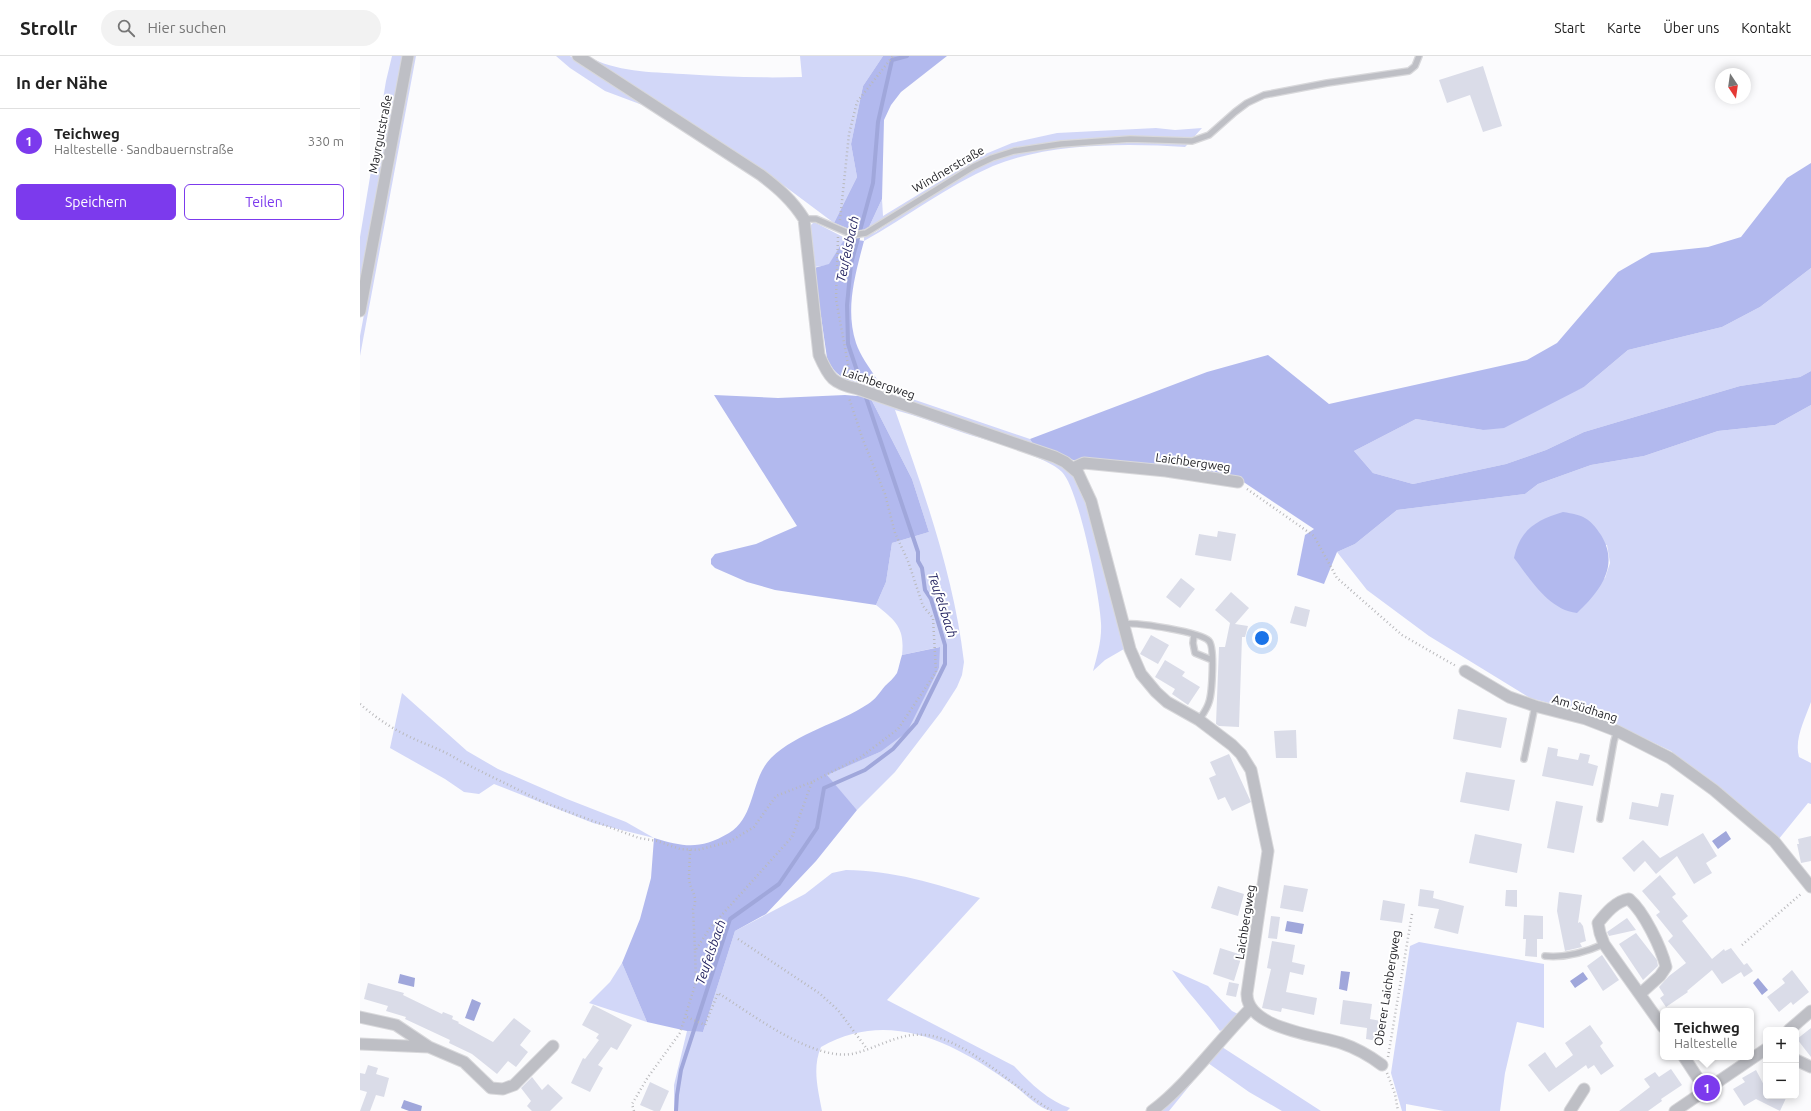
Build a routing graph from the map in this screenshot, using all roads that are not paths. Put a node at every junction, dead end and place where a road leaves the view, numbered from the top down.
1 (408, 56) edge
2 (578, 56) edge
3 (1419, 56) edge
4 (804, 219) junction
5 (360, 311) edge
6 (1073, 468) junction
7 (1238, 482) road end
8 (1124, 624) junction
9 (1194, 635) junction
10 (1212, 660) junction
11 (1465, 671) road end
12 (1535, 706) junction
13 (1199, 720) junction
14 (1617, 731) junction
15 (1524, 759) dead end
16 (1600, 819) dead end
17 (1810, 886) edge
18 (1604, 944) junction
19 (1545, 956) dead end
20 (1640, 994) junction
21 (1250, 1009) junction
22 (1811, 1012) edge
23 (360, 1017) edge
24 (1660, 1023) edge
25 (1794, 1027) edge
26 (360, 1044) edge
27 (553, 1046) dead end
28 (429, 1047) junction
29 (1763, 1051) edge
30 (1754, 1057) edge
31 (1686, 1060) edge
32 (1749, 1060) edge
33 (1799, 1061) edge
34 (1382, 1065) road end
35 (1811, 1067) edge
36 (1584, 1089) dead end
37 (1705, 1089) junction
38 (1152, 1111) edge
39 (1570, 1111) edge
40 (1675, 1111) edge

1 - 5 street, Mayrgutstraße
2 - 4 street
3 - 4 lane, Windnerstraße
4 - 6 street, Laichbergweg
6 - 7 street, Laichbergweg
6 - 8 street, Laichbergweg
8 - 9 lane
8 - 13 street, Laichbergweg
9 - 10 lane
9 - 10 lane
10 - 13 lane
11 - 12 street, Am Südhang
12 - 14 street, Am Südhang
12 - 15 lane
13 - 21 street, Laichbergweg
14 - 16 lane
14 - 17 street, Am Südhang
18 - 19 lane
18 - 20 street
18 - 20 street
20 - 24 street
21 - 34 street, Oberer Laichbergweg
21 - 38 street
22 - 25 street
23 - 28 street
26 - 28 street
27 - 28 street
29 - 30 street
31 - 37 street
32 - 37 street
33 - 35 street
36 - 39 street
37 - 40 street

